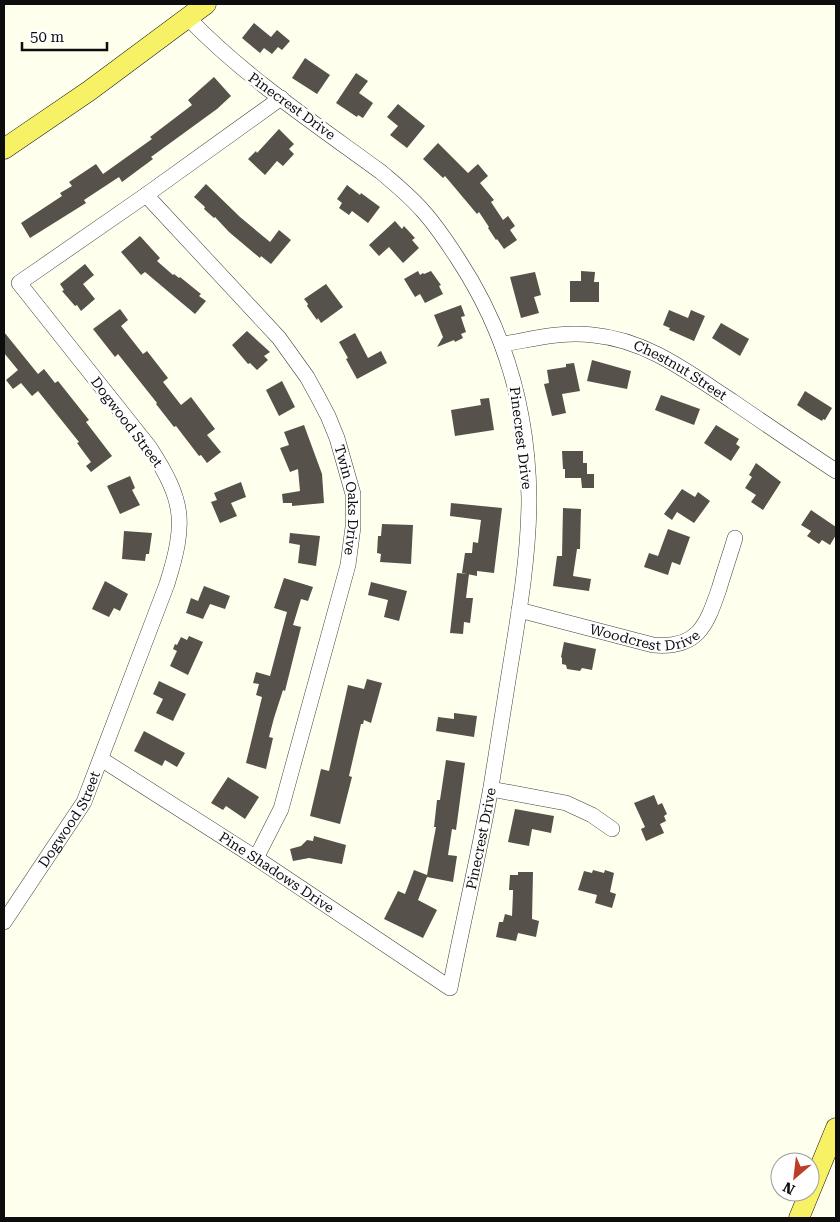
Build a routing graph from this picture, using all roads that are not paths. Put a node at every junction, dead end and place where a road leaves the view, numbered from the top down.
1 (206, 4) edge
2 (188, 18) junction
3 (281, 98) junction
4 (4, 149) edge
5 (146, 195) junction
6 (503, 344) junction
7 (836, 471) edge
8 (736, 538) dead end
9 (519, 610) junction
10 (101, 759) junction
11 (490, 789) junction
12 (612, 829) dead end
13 (256, 858) junction
14 (4, 922) edge
15 (450, 988) joint
16 (836, 1128) edge
17 (799, 1218) edge

1 - 2 main road
2 - 3 street, Pinecrest Drive
2 - 4 main road
3 - 5 street, Dogwood Street
3 - 6 street, Pinecrest Drive
5 - 10 street, Dogwood Street
5 - 13 street, Twin Oaks Drive
6 - 7 street, Chestnut Street
6 - 9 street, Pinecrest Drive
8 - 9 street, Woodcrest Drive
9 - 11 street, Pinecrest Drive
10 - 13 street, Pine Shadows Drive
10 - 14 street, Dogwood Street
11 - 12 street
11 - 15 street, Pinecrest Drive
13 - 15 street, Pine Shadows Drive
16 - 17 main road

